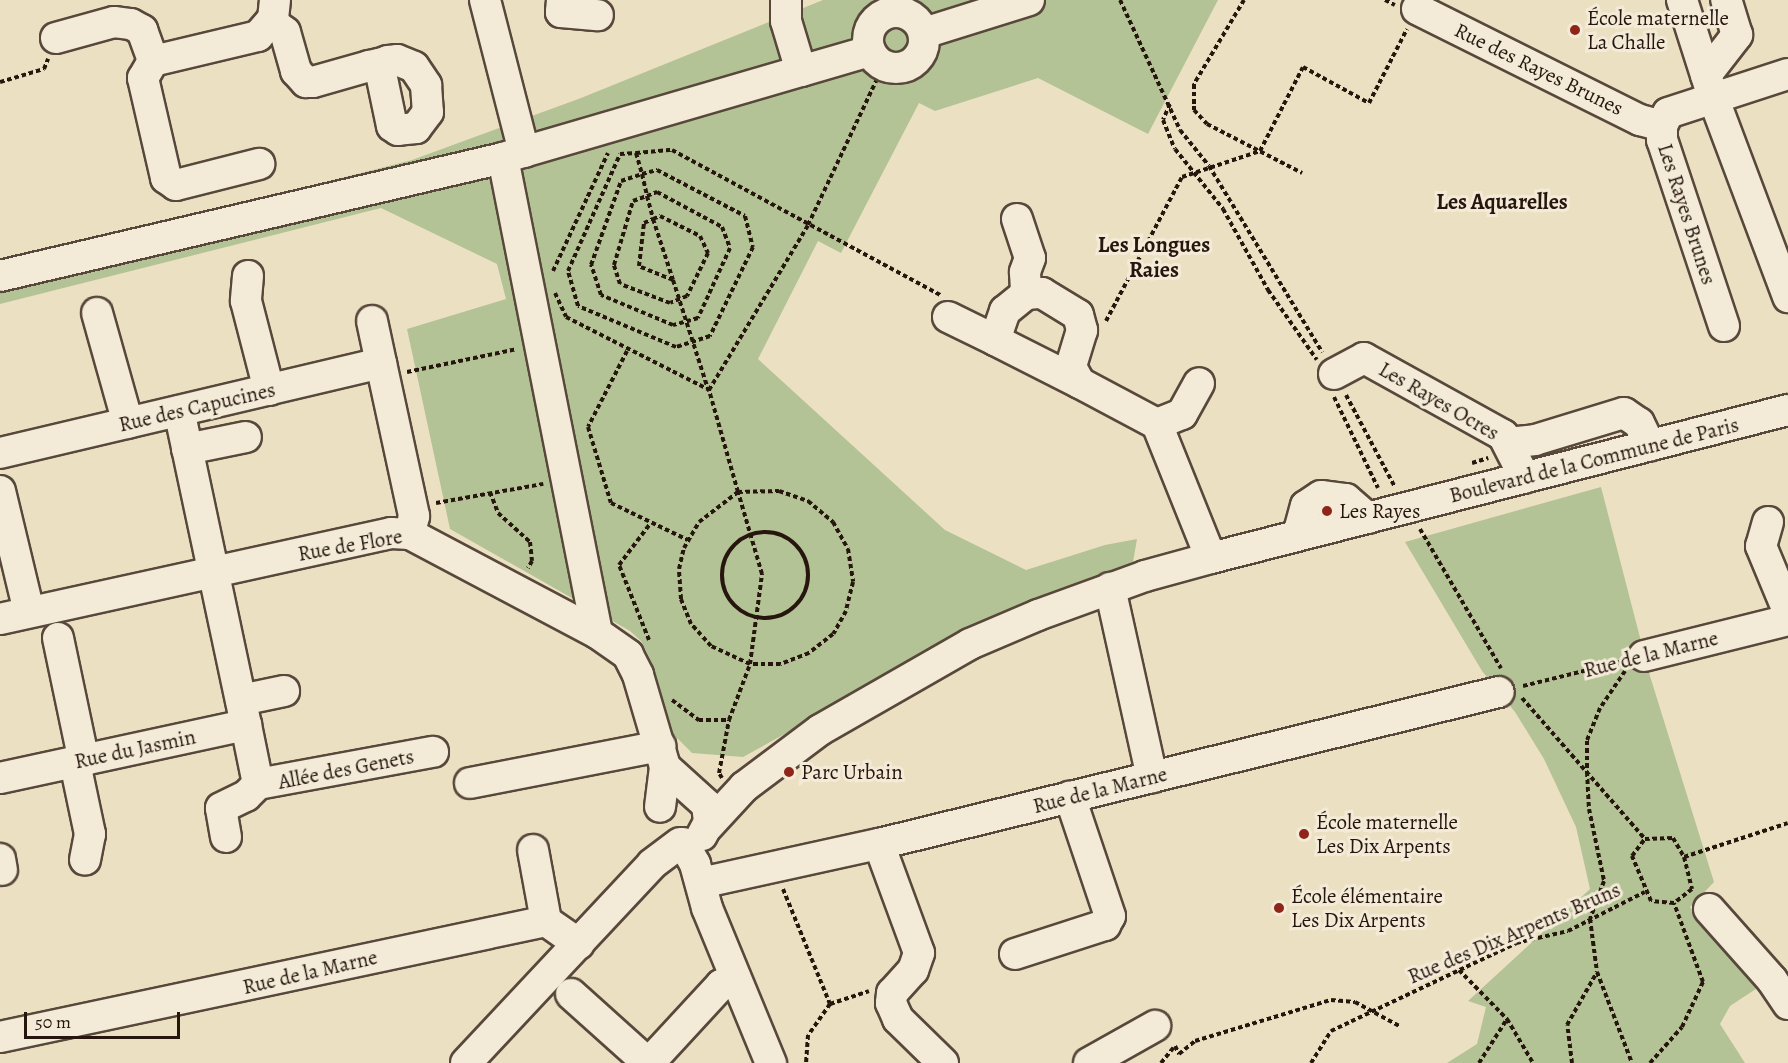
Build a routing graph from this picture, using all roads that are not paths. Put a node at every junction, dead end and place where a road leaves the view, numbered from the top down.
1 (485, 0) edge
2 (562, 0) edge
3 (786, 0) edge
4 (1029, 0) edge
5 (1682, 0) edge
6 (1726, 0) edge
7 (1417, 9) road end
8 (273, 11) edge
9 (598, 15) dead end
10 (924, 33) junction
11 (56, 38) road end
12 (877, 59) junction
13 (153, 62) junction
14 (378, 64) dead end
15 (801, 71) junction
16 (1788, 74) edge
17 (1710, 86) junction
18 (1662, 126) junction
19 (513, 155) junction
20 (260, 164) dead end
21 (1017, 219) dead end
22 (0, 276) edge
23 (248, 276) dead end
24 (1026, 294) junction
25 (1788, 297) edge
26 (97, 313) dead end
27 (948, 317) road end
28 (372, 321) dead end
29 (1724, 326) dead end
30 (995, 340) junction
31 (382, 370) junction
32 (1328, 377) road end
33 (1080, 383) junction
34 (1199, 383) dead end
35 (269, 390) junction
36 (1788, 410) edge
37 (179, 411) junction
38 (128, 423) junction
39 (1157, 424) junction
40 (246, 437) dead end
41 (1508, 443) junction
42 (1650, 446) junction
43 (187, 448) junction
44 (0, 453) edge
45 (1525, 478) junction
46 (0, 491) edge
47 (1768, 522) dead end
48 (412, 525) junction
49 (1210, 558) junction
50 (214, 572) junction
51 (1110, 588) junction
52 (1788, 611) edge
53 (29, 612) junction
54 (0, 619) edge
55 (1788, 620) edge
56 (597, 633) junction
57 (58, 638) dead end
58 (1641, 657) road end
59 (1506, 690) road end
60 (284, 691) dead end
61 (243, 712) junction
62 (434, 752) dead end
63 (662, 757) junction
64 (80, 762) junction
65 (1152, 777) junction
66 (0, 778) edge
67 (470, 783) dead end
68 (258, 784) junction
69 (737, 789) junction
70 (694, 794) junction
71 (1070, 797) junction
72 (226, 837) dead end
73 (686, 841) junction
74 (879, 844) junction
75 (532, 850) dead end
76 (86, 860) dead end
77 (1709, 909) dead end
78 (546, 921) junction
79 (579, 944) junction
80 (1015, 954) dead end
81 (735, 978) junction
82 (571, 994) dead end
83 (1788, 1005) edge
84 (1155, 1026) dead end
85 (0, 1037) edge
86 (466, 1063) edge
87 (649, 1063) edge
88 (771, 1063) edge
89 (943, 1063) edge
90 (1089, 1063) edge

1 - 19 street
2 - 9 street
3 - 15 street
4 - 10 street
5 - 17 street
6 - 17 street
7 - 18 street, Rue des Rayes Brunes
8 - 13 street
8 - 14 street
10 - 12 street
10 - 12 street
11 - 13 street
12 - 15 street
13 - 20 street
15 - 19 street
16 - 17 street, Les Rayes Brunes
17 - 18 street, Les Rayes Brunes
17 - 25 street
18 - 29 street, Les Rayes Brunes
19 - 22 street
19 - 56 street
21 - 24 street
23 - 35 street
24 - 30 street
24 - 33 street
26 - 38 street
27 - 30 street
28 - 31 street
30 - 33 street
31 - 35 street, Rue des Capucines
31 - 48 street
32 - 41 street, Les Rayes Ocres
33 - 39 street
34 - 39 street
35 - 37 street, Rue des Capucines
36 - 42 street, Boulevard de la Commune de Paris
37 - 38 street, Rue des Capucines
37 - 43 street
38 - 44 street, Rue des Capucines
39 - 49 street
40 - 43 street
41 - 42 street
41 - 45 street, Les Rayes Ocres
42 - 45 street, Boulevard de la Commune de Paris
43 - 50 street
45 - 49 street, Boulevard de la Commune de Paris
46 - 53 street
47 - 52 street
48 - 50 street, Rue de Flore
48 - 56 street, Rue de Flore
49 - 51 street, Boulevard de la Commune de Paris
50 - 53 street, Rue de Flore
50 - 61 street
51 - 65 street
51 - 69 street, Boulevard de la Commune de Paris
53 - 54 street, Rue de Flore
55 - 58 street, Rue de la Marne
56 - 63 street, Rue de Flore
57 - 64 street
59 - 65 street, Rue de la Marne
60 - 61 street, Rue du Jasmin
61 - 64 street, Rue du Jasmin
61 - 68 street, Allée des Genets
62 - 68 street, Allée des Genets
63 - 67 street
63 - 70 street, Rue de Flore
63 - 73 street, Rue de Flore
64 - 66 street, Rue du Jasmin
64 - 76 street
65 - 71 street, Rue de la Marne
68 - 72 street, Allée des Genets
69 - 70 street, Boulevard de la Commune de Paris
69 - 73 street, Boulevard de la Commune de Paris
70 - 73 street
70 - 73 street, Boulevard de la Commune de Paris
71 - 74 street, Rue de la Marne
71 - 80 street
73 - 74 street, Rue de la Marne
73 - 79 street, Boulevard de la Commune de Paris
73 - 81 street
74 - 89 street
75 - 78 street
77 - 83 street
78 - 79 street
78 - 85 street, Rue de la Marne
79 - 86 street, Boulevard de la Commune de Paris
81 - 87 street
81 - 88 street
82 - 87 street
84 - 90 street

